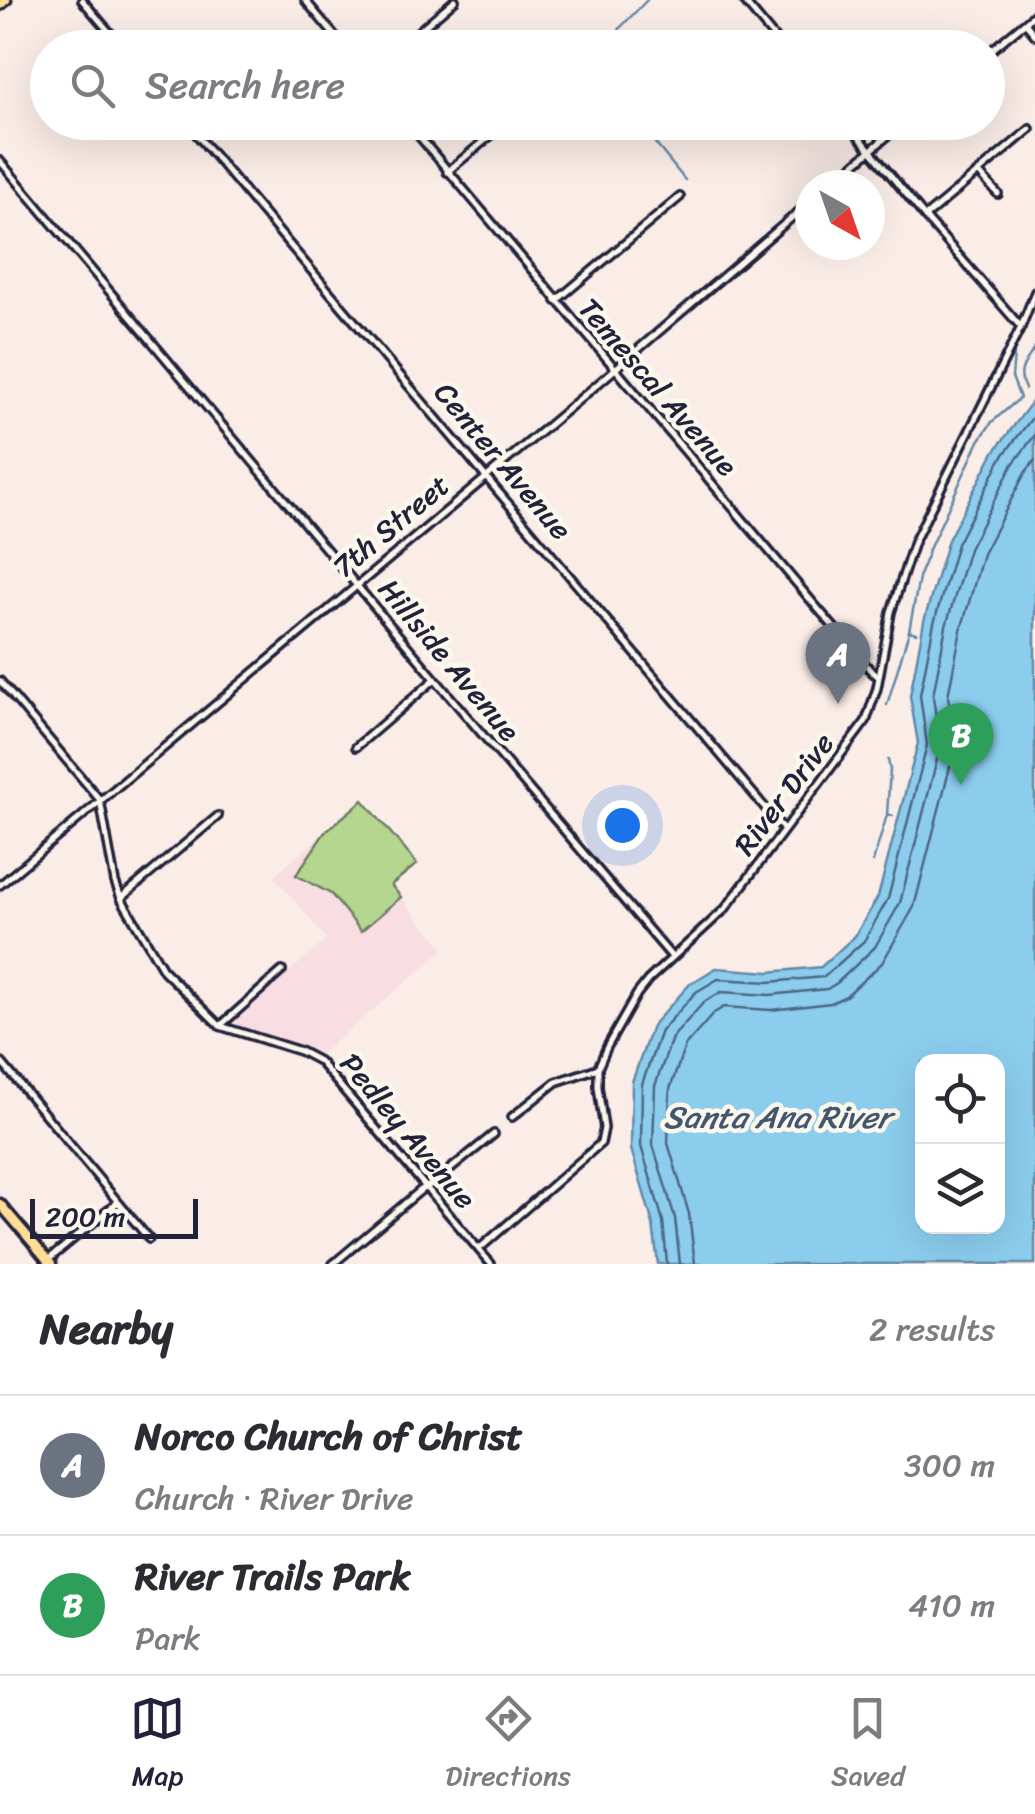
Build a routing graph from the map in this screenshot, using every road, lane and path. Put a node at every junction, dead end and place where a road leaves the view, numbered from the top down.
1 (6, 0) edge
2 (82, 0) edge
3 (305, 0) edge
4 (455, 0) edge
5 (743, 0) edge
6 (0, 5) edge
7 (1035, 14) edge
8 (1024, 23) junction
9 (107, 30) edge
10 (330, 30) edge
11 (420, 30) edge
12 (768, 30) edge
13 (1035, 35) edge
14 (1005, 39) edge
15 (1030, 129) dead end
16 (201, 140) edge
17 (421, 140) edge
18 (485, 140) edge
19 (863, 140) edge
20 (883, 140) edge
21 (871, 150) junction
22 (0, 161) edge
23 (848, 170) edge
24 (447, 172) junction
25 (979, 173) junction
26 (998, 194) dead end
27 (680, 197) dead end
28 (795, 215) edge
29 (925, 217) junction
30 (1035, 292) edge
31 (556, 301) junction
32 (1021, 327) junction
33 (614, 368) junction
34 (486, 476) junction
35 (357, 584) junction
36 (879, 677) junction
37 (435, 678) junction
38 (0, 681) edge
39 (356, 747) dead end
40 (100, 800) junction
41 (218, 816) dead end
42 (784, 830) junction
43 (0, 884) edge
44 (121, 898) junction
45 (672, 957) junction
46 (282, 971) dead end
47 (220, 1026) junction
48 (2, 1064) edge
49 (598, 1068) junction
50 (512, 1117) dead end
51 (494, 1134) dead end
52 (426, 1188) junction
53 (118, 1202) junction
54 (0, 1204) edge
55 (149, 1240) dead end
56 (479, 1249) junction
57 (50, 1262) edge
58 (333, 1264) edge
59 (491, 1264) edge

1 - 6 main road
2 - 9 street
3 - 10 street
4 - 11 street
5 - 12 street
7 - 8 street
8 - 13 street
8 - 14 street
15 - 25 street
16 - 34 street, Center Avenue
17 - 24 street, Temescal Avenue
18 - 24 street
19 - 21 street
20 - 21 street
21 - 23 street
21 - 29 street
22 - 35 street, Hillside Avenue
24 - 31 street, Temescal Avenue
25 - 26 street
25 - 29 street
27 - 31 street
28 - 33 street, 7th Street
29 - 32 street
30 - 32 street, River Drive
31 - 33 street, Temescal Avenue
32 - 36 street, River Drive
33 - 34 street, 7th Street
33 - 36 street, Temescal Avenue
34 - 35 street, 7th Street
34 - 42 street, Center Avenue
35 - 37 street, Hillside Avenue
35 - 40 street, 7th Street
36 - 42 street, River Drive
37 - 39 street
37 - 45 street, Hillside Avenue
38 - 40 street, Pedley Avenue
40 - 43 street, 7th Street
40 - 44 street, Pedley Avenue
41 - 44 street
42 - 45 street, River Drive
44 - 47 street, Pedley Avenue
45 - 49 street, River Drive
46 - 47 street
47 - 52 street, Pedley Avenue
48 - 53 street
49 - 50 street
49 - 56 street
51 - 52 street
52 - 56 street, Pedley Avenue
52 - 58 street
53 - 55 street
53 - 57 street
54 - 57 main road
56 - 59 street, Pedley Avenue

